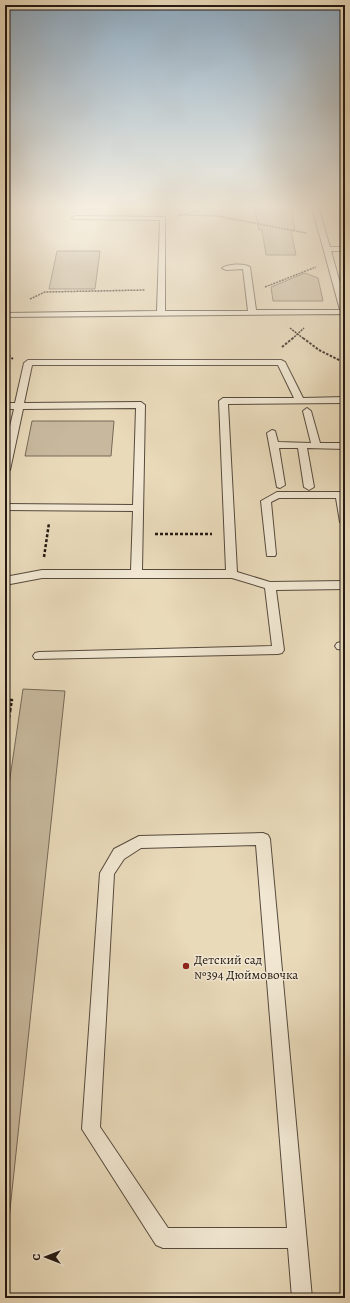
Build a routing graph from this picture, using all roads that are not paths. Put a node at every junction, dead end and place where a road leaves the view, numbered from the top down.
1 (162, 268) edge
2 (226, 268) dead end
3 (333, 268) edge
4 (252, 313) junction
5 (345, 313) edge
6 (161, 314) junction
7 (5, 315) edge
8 (300, 400) junction
9 (345, 402) edge
10 (5, 406) edge
11 (18, 406) junction
12 (307, 411) dead end
13 (5, 424) edge
14 (15, 424) junction
15 (272, 433) dead end
16 (274, 445) junction
17 (302, 445) junction
18 (316, 446) junction
19 (345, 446) edge
20 (5, 470) edge
21 (280, 485) dead end
22 (309, 487) dead end
23 (342, 495) edge
24 (5, 507) edge
25 (138, 508) junction
26 (345, 522) edge
27 (271, 554) dead end
28 (136, 573) junction
29 (232, 574) junction
30 (5, 581) edge
31 (345, 585) edge
32 (270, 586) junction
33 (39, 656) dead end
34 (297, 1238) junction
35 (302, 1298) edge

1 - 6 lane
2 - 4 lane
3 - 5 lane
4 - 5 lane
4 - 6 lane
6 - 7 lane
8 - 9 lane
8 - 11 lane
8 - 29 lane
10 - 11 lane
11 - 14 lane
11 - 25 lane
12 - 18 lane
13 - 14 lane
14 - 20 lane
15 - 16 lane
16 - 17 lane
16 - 21 lane
17 - 18 lane
17 - 22 lane
18 - 19 lane
23 - 26 lane
23 - 27 lane
24 - 25 lane
25 - 28 lane
28 - 29 lane
28 - 30 lane
29 - 32 lane
31 - 32 lane
32 - 33 lane
34 - 34 lane
34 - 35 lane

